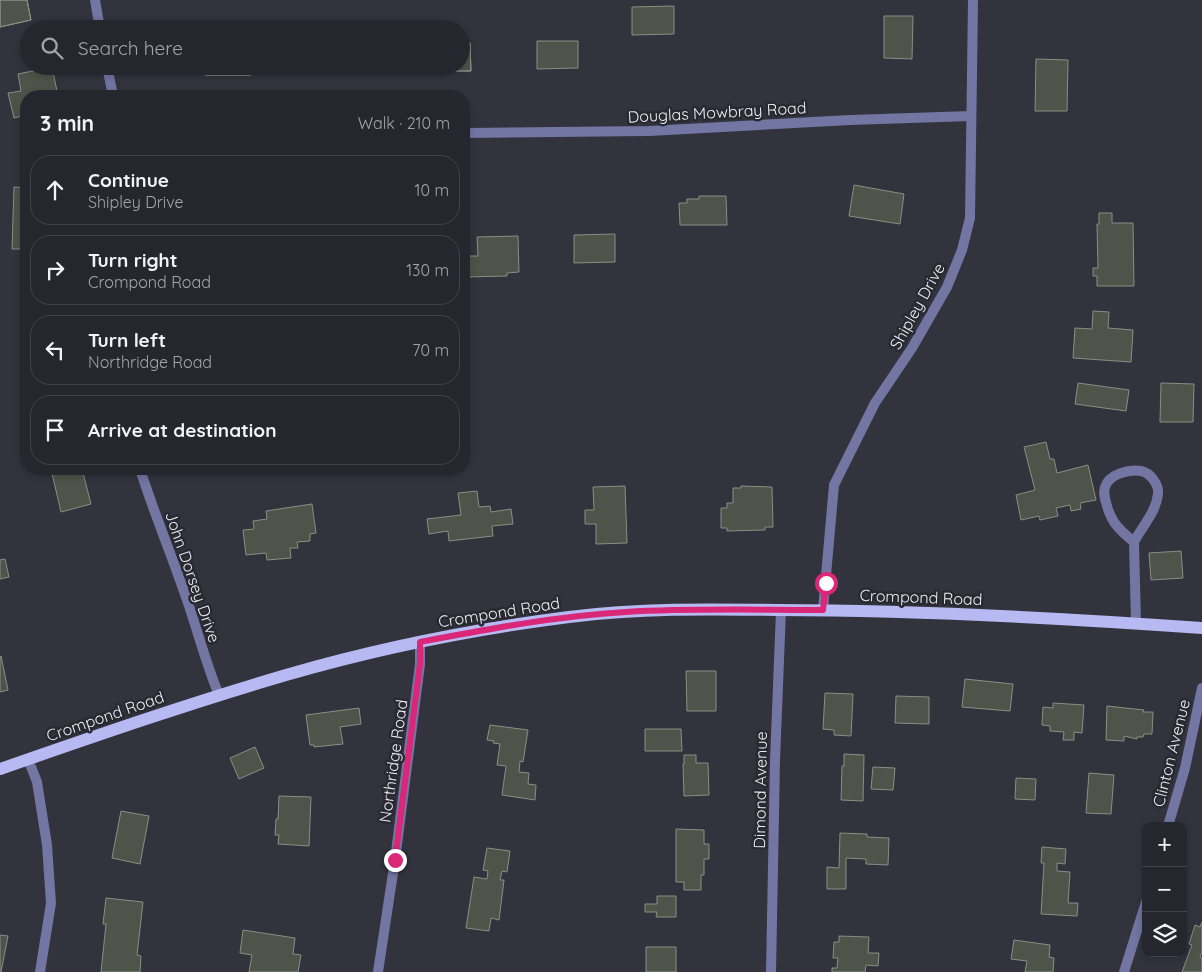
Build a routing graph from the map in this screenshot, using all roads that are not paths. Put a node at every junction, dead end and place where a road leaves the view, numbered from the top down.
1 (95, 0) edge
2 (973, 0) edge
3 (98, 20) edge
4 (109, 75) edge
5 (112, 90) edge
6 (971, 116) junction
7 (470, 133) edge
8 (142, 475) edge
9 (1134, 542) junction
10 (780, 610) junction
11 (823, 610) junction
12 (1136, 623) junction
13 (1202, 628) edge
14 (420, 642) junction
15 (1202, 688) edge
16 (219, 695) junction
17 (28, 759) junction
18 (0, 769) edge
19 (1169, 822) edge
20 (1143, 912) edge
21 (40, 972) edge
22 (378, 972) edge
23 (771, 972) edge
24 (1124, 972) edge

1 - 3 street
2 - 6 street, Shipley Drive
4 - 5 street
6 - 7 street, Douglas Mowbray Road
6 - 11 street, Shipley Drive
8 - 16 street, John Dorsey Drive
9 - 9 street
9 - 12 street
10 - 11 main road, Crompond Road
10 - 14 main road, Crompond Road
10 - 23 street, Dimond Avenue
11 - 12 main road, Crompond Road
12 - 13 main road, Crompond Road
14 - 16 main road, Crompond Road
14 - 22 street, Northridge Road
15 - 19 street, Clinton Avenue
16 - 17 main road, Crompond Road
17 - 18 main road, Crompond Road
17 - 21 street
20 - 24 street

